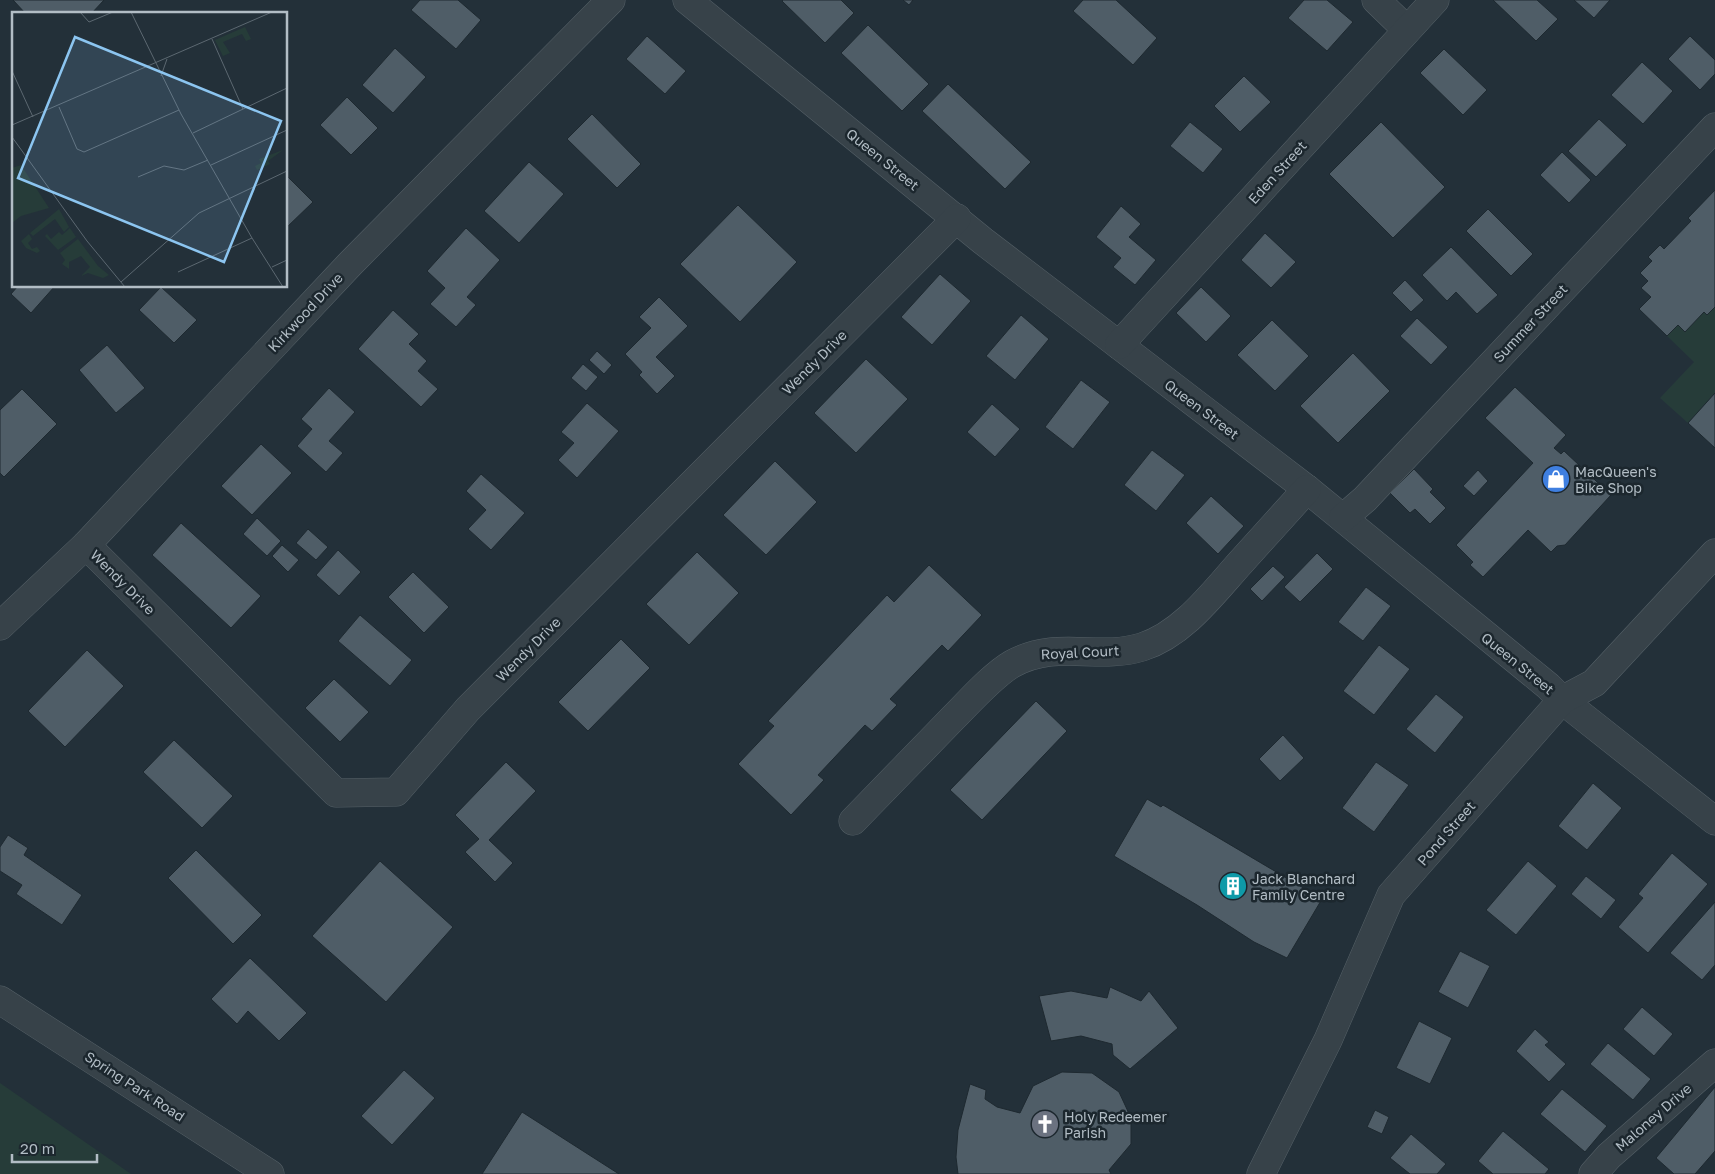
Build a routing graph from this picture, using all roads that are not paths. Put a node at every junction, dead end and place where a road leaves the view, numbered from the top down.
1 (611, 0) edge
2 (687, 0) edge
3 (719, 0) edge
4 (1376, 0) edge
5 (1435, 0) edge
6 (1407, 30) junction
7 (726, 32) junction
8 (1715, 128) edge
9 (957, 218) junction
10 (1119, 345) junction
11 (1308, 489) junction
12 (1343, 518) junction
13 (86, 545) junction
14 (1715, 553) edge
15 (0, 626) edge
16 (1562, 700) junction
17 (853, 821) dead end
18 (1715, 821) edge
19 (0, 1000) edge
20 (1715, 1063) edge
21 (270, 1174) edge
22 (1261, 1174) edge
23 (1593, 1174) edge

1 - 13 street, Kirkwood Drive
2 - 7 street, Queen Street
3 - 7 street
4 - 6 street
5 - 6 street, Eden Street
6 - 10 street, Eden Street
7 - 9 street, Queen Street
8 - 12 street, Summer Street
9 - 10 street, Queen Street
9 - 13 street, Wendy Drive
10 - 11 street, Queen Street
11 - 12 street, Queen Street
11 - 17 street, Royal Court
12 - 16 street, Queen Street
13 - 15 street, Kirkwood Drive
14 - 16 street, Pond Street
16 - 18 street, Queen Street
16 - 22 street, Pond Street
19 - 21 street, Spring Park Road
20 - 23 street, Maloney Drive

